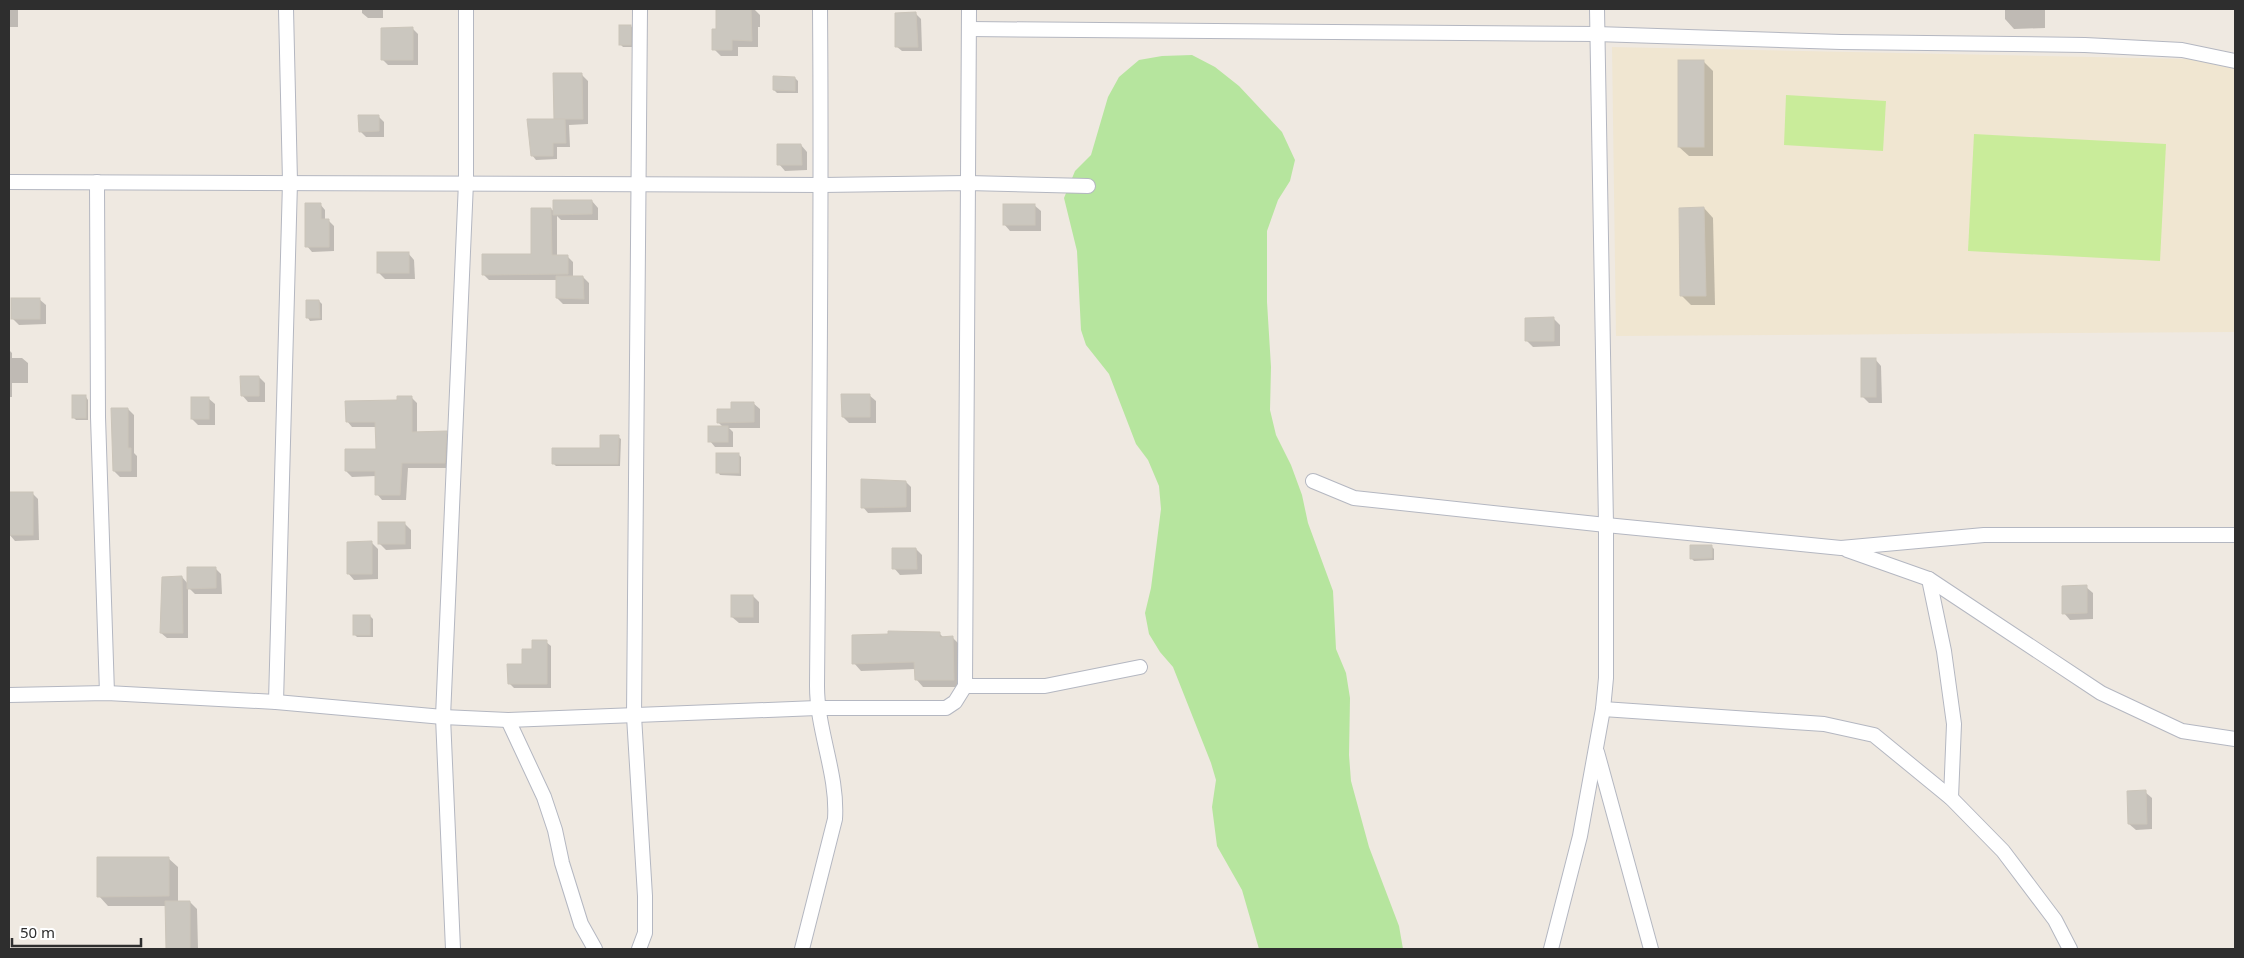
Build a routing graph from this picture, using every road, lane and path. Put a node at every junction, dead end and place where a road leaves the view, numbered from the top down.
1 (286, 9) edge
2 (466, 9) edge
3 (640, 9) edge
4 (820, 9) edge
5 (969, 9) edge
6 (1597, 9) edge
7 (968, 29) junction
8 (1596, 34) junction
9 (2235, 62) edge
10 (9, 182) edge
11 (97, 182) junction
12 (290, 182) junction
13 (466, 182) junction
14 (639, 183) junction
15 (968, 183) junction
16 (822, 184) junction
17 (1088, 186) dead end
18 (1313, 481) dead end
19 (1606, 526) junction
20 (2235, 535) edge
21 (1841, 548) junction
22 (1929, 578) junction
23 (1140, 666) dead end
24 (965, 686) junction
25 (107, 693) junction
26 (9, 695) edge
27 (276, 702) junction
28 (817, 708) junction
29 (1603, 709) junction
30 (634, 716) junction
31 (443, 717) junction
32 (508, 720) junction
33 (2235, 739) edge
34 (1596, 749) junction
35 (1951, 798) junction
36 (453, 949) edge
37 (595, 949) edge
38 (639, 949) edge
39 (802, 949) edge
40 (1551, 949) edge
41 (1651, 949) edge
42 (2070, 949) edge

1 - 12 street
2 - 13 street
3 - 14 street
4 - 16 street
5 - 7 street
6 - 8 street
7 - 8 street
7 - 15 street
8 - 9 street
8 - 19 street
10 - 11 street
11 - 12 street
11 - 25 street
12 - 13 street
12 - 27 street
13 - 14 street
13 - 31 street
14 - 16 street
14 - 30 street
15 - 16 street
15 - 17 street
15 - 24 street
16 - 28 street
18 - 19 street
19 - 21 street
19 - 29 street
20 - 21 street
21 - 22 street
22 - 33 street
22 - 35 street
23 - 24 street
24 - 28 street
25 - 26 street
25 - 27 street
27 - 31 street
28 - 30 street
28 - 39 street
29 - 34 street
29 - 35 street
30 - 32 street
30 - 38 street
31 - 32 street
31 - 36 street
32 - 37 street
34 - 40 street
34 - 41 street
35 - 42 street

